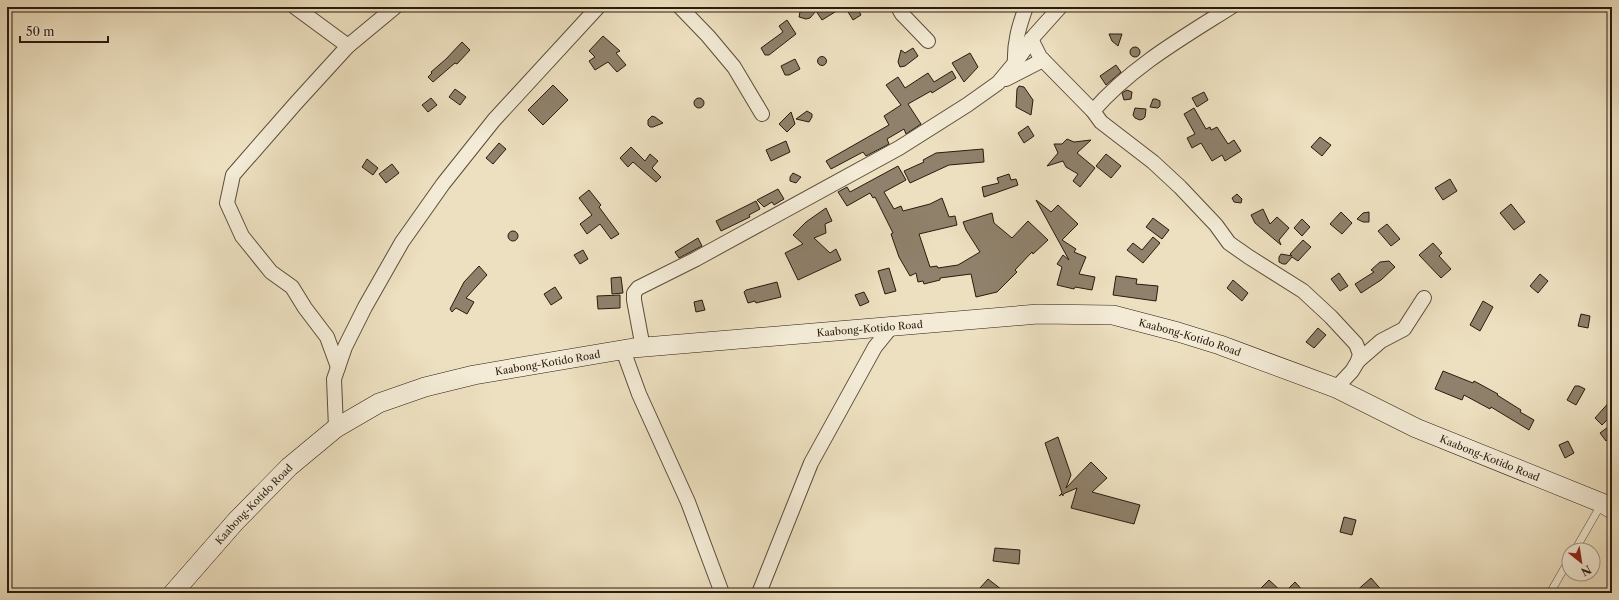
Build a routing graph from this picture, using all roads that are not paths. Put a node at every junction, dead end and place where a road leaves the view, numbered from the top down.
1 (295, 7) edge
2 (395, 7) edge
3 (598, 7) edge
4 (680, 7) edge
5 (898, 7) edge
6 (1026, 7) edge
7 (1060, 7) edge
8 (1231, 7) edge
9 (1031, 39) junction
10 (928, 41) dead end
11 (348, 46) junction
12 (1043, 60) junction
13 (1015, 63) junction
14 (998, 83) junction
15 (1093, 111) junction
16 (762, 114) dead end
17 (1424, 298) dead end
18 (892, 326) junction
19 (643, 348) junction
20 (623, 350) junction
21 (1358, 360) junction
22 (338, 367) junction
23 (1336, 388) junction
24 (336, 428) junction
25 (1607, 506) edge
26 (1581, 542) edge
27 (1561, 574) edge
28 (173, 593) edge
29 (722, 593) edge
30 (759, 593) edge
31 (1550, 593) edge

1 - 11 street
2 - 11 street
3 - 22 street
4 - 16 street
5 - 10 street
6 - 13 street
7 - 9 street
8 - 15 street
9 - 12 street
9 - 13 street
11 - 22 street
12 - 14 street
12 - 15 street
13 - 14 street
14 - 19 street
15 - 21 street
17 - 21 street
18 - 19 main road, Kaabong-Kotido Road
18 - 23 main road, Kaabong-Kotido Road
18 - 30 street
19 - 20 main road, Kaabong-Kotido Road
20 - 24 main road, Kaabong-Kotido Road
20 - 29 street
21 - 23 street
22 - 24 street
23 - 25 main road, Kaabong-Kotido Road
24 - 28 main road, Kaabong-Kotido Road
25 - 26 lane
27 - 31 lane

